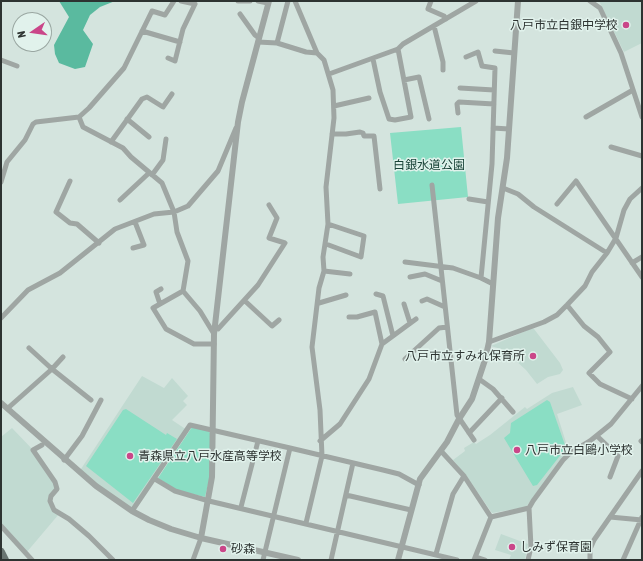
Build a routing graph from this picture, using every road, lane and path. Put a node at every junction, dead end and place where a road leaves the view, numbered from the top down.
1 (174, 1) edge
2 (180, 1) edge
3 (238, 1) edge
4 (250, 1) edge
5 (258, 1) edge
6 (288, 1) edge
7 (295, 1) edge
8 (431, 1) edge
9 (476, 1) edge
10 (518, 1) edge
11 (590, 1) edge
12 (269, 2) edge
13 (240, 14) dead end
14 (446, 18) junction
15 (434, 26) junction
16 (142, 31) junction
17 (258, 40) junction
18 (180, 42) junction
19 (277, 43) junction
20 (398, 49) junction
21 (494, 51) dead end
22 (317, 53) junction
23 (514, 53) junction
24 (466, 57) dead end
25 (168, 58) dead end
26 (373, 59) junction
27 (1, 60) edge
28 (17, 66) dead end
29 (443, 70) dead end
30 (329, 74) junction
31 (404, 80) junction
32 (460, 88) dead end
33 (494, 90) junction
34 (633, 90) junction
35 (172, 94) dead end
36 (369, 98) dead end
37 (494, 104) junction
38 (334, 106) junction
39 (458, 113) dead end
40 (79, 117) junction
41 (586, 117) dead end
42 (642, 117) edge
43 (127, 119) junction
44 (428, 119) dead end
45 (238, 122) junction
46 (493, 128) junction
47 (509, 128) junction
48 (332, 134) junction
49 (148, 137) dead end
50 (166, 139) dead end
51 (111, 142) junction
52 (611, 147) dead end
53 (642, 156) edge
54 (151, 174) junction
55 (70, 181) dead end
56 (1, 182) edge
57 (432, 185) dead end
58 (503, 188) junction
59 (642, 188) edge
60 (380, 189) dead end
61 (469, 199) dead end
62 (120, 200) dead end
63 (488, 202) junction
64 (269, 204) dead end
65 (557, 204) dead end
66 (174, 212) junction
67 (135, 222) junction
68 (328, 224) junction
69 (616, 238) junction
70 (99, 243) junction
71 (326, 244) junction
72 (133, 248) dead end
73 (607, 253) junction
74 (642, 257) edge
75 (405, 262) dead end
76 (632, 263) junction
77 (441, 267) junction
78 (324, 271) junction
79 (350, 274) dead end
80 (410, 277) dead end
81 (642, 277) edge
82 (481, 278) junction
83 (442, 281) junction
84 (493, 284) junction
85 (161, 289) dead end
86 (183, 292) junction
87 (376, 294) dead end
88 (346, 295) dead end
89 (245, 301) junction
90 (422, 301) dead end
91 (319, 303) junction
92 (160, 304) junction
93 (404, 304) dead end
94 (567, 305) junction
95 (445, 307) junction
96 (349, 317) dead end
97 (1, 318) edge
98 (416, 318) dead end
99 (279, 320) dead end
100 (410, 323) junction
101 (448, 327) junction
102 (215, 331) junction
103 (393, 336) junction
104 (489, 342) junction
105 (214, 344) junction
106 (382, 344) junction
107 (28, 348) dead end
108 (62, 357) dead end
109 (405, 359) dead end
110 (52, 369) junction
111 (479, 379) junction
112 (642, 386) edge
113 (502, 398) junction
114 (632, 399) junction
115 (91, 400) dead end
116 (101, 400) dead end
117 (1, 403) edge
118 (8, 408) junction
119 (513, 412) dead end
120 (459, 419) junction
121 (214, 430) junction
122 (469, 433) junction
123 (597, 436) junction
124 (474, 440) dead end
125 (258, 441) junction
126 (320, 441) junction
127 (42, 445) dead end
128 (290, 448) junction
129 (441, 451) junction
130 (322, 456) junction
131 (64, 460) junction
132 (353, 463) junction
133 (642, 471) edge
134 (464, 476) junction
135 (610, 477) dead end
136 (155, 479) junction
137 (419, 485) junction
138 (346, 495) junction
139 (209, 501) junction
140 (241, 507) junction
141 (529, 508) junction
142 (411, 510) junction
143 (132, 511) junction
144 (274, 515) junction
145 (491, 517) junction
146 (610, 517) junction
147 (642, 519) edge
148 (306, 523) junction
149 (1, 526) edge
150 (338, 530) junction
151 (201, 538) junction
152 (402, 546) junction
153 (1, 552) edge
154 (265, 552) junction
155 (436, 554) junction
156 (475, 558) edge
157 (5, 560) edge
158 (32, 560) edge
159 (113, 560) edge
160 (193, 560) edge
161 (263, 560) edge
162 (298, 560) edge
163 (331, 560) edge
164 (398, 560) edge
165 (457, 560) edge
166 (485, 560) edge
167 (528, 560) edge
168 (590, 560) edge
169 (623, 560) edge

1 - 16 street
2 - 18 street
3 - 4 street
5 - 12 street
6 - 19 street
7 - 22 street
8 - 14 street
9 - 14 street
10 - 23 street
11 - 34 street
12 - 17 street
13 - 17 street
14 - 15 street
15 - 20 street
15 - 29 street
16 - 18 street
16 - 40 street
17 - 19 street
17 - 45 street
18 - 25 street
19 - 22 street
20 - 26 street
20 - 31 street
21 - 23 street
22 - 30 street
23 - 47 street
24 - 33 street
26 - 30 street
26 - 31 street
27 - 28 street
30 - 38 street
31 - 44 street
32 - 33 street
33 - 37 street
34 - 41 street
34 - 42 street
35 - 43 street
36 - 38 street
37 - 39 street
37 - 46 street
38 - 48 street
40 - 51 street
40 - 56 street
43 - 49 street
43 - 51 street
45 - 66 street
45 - 102 street
46 - 47 street
46 - 63 street
47 - 58 street
48 - 60 street
48 - 68 street
50 - 54 street
51 - 54 street
52 - 53 street
54 - 62 street
54 - 66 street
55 - 70 street
57 - 77 street
58 - 73 street
58 - 84 street
59 - 69 street
61 - 63 street
63 - 82 street
64 - 89 street
65 - 69 street
66 - 67 street
66 - 86 street
67 - 70 street
67 - 72 street
68 - 71 street
68 - 71 street
69 - 73 street
69 - 76 street
70 - 97 street
71 - 78 street
73 - 94 street
74 - 76 street
75 - 77 street
76 - 81 street
77 - 82 street
77 - 83 street
78 - 79 street
78 - 91 street
80 - 83 street
82 - 84 street
83 - 95 street
84 - 104 street
85 - 92 street
86 - 92 street
86 - 102 street
87 - 103 street
88 - 91 street
89 - 99 street
89 - 102 street
90 - 95 street
91 - 126 street
92 - 105 street
93 - 100 street
94 - 104 street
94 - 114 street
95 - 101 street
96 - 106 street
98 - 100 street
100 - 103 street
101 - 109 street
101 - 120 street
102 - 105 street
103 - 106 street
104 - 111 street
105 - 121 street
106 - 126 street
107 - 110 street
108 - 110 street
110 - 115 street
110 - 118 street
111 - 113 street
111 - 120 street
112 - 114 street
113 - 119 street
113 - 122 street
114 - 123 street
116 - 131 street
117 - 118 street
118 - 131 street
120 - 122 street
120 - 129 street
121 - 125 street
121 - 136 street
121 - 139 street
122 - 124 street
123 - 135 street
123 - 141 street
125 - 128 street
125 - 140 street
126 - 130 street
127 - 159 street
128 - 130 street
128 - 144 street
129 - 134 street
129 - 137 street
130 - 132 street
130 - 148 street
131 - 143 street
132 - 137 street
132 - 138 street
133 - 146 street
134 - 145 street
134 - 155 street
136 - 139 street
136 - 143 street
137 - 142 street
138 - 142 street
138 - 150 street
139 - 140 street
139 - 151 street
140 - 144 street
141 - 145 street
141 - 167 street
142 - 152 street
143 - 151 street
144 - 148 street
144 - 154 street
145 - 156 street
146 - 147 street
146 - 168 street
147 - 169 street
148 - 150 street
149 - 158 street
150 - 152 street
150 - 163 street
151 - 154 street
151 - 160 street
152 - 155 street
152 - 164 street
153 - 157 main road
154 - 161 street
154 - 162 street
155 - 165 street
156 - 166 street

